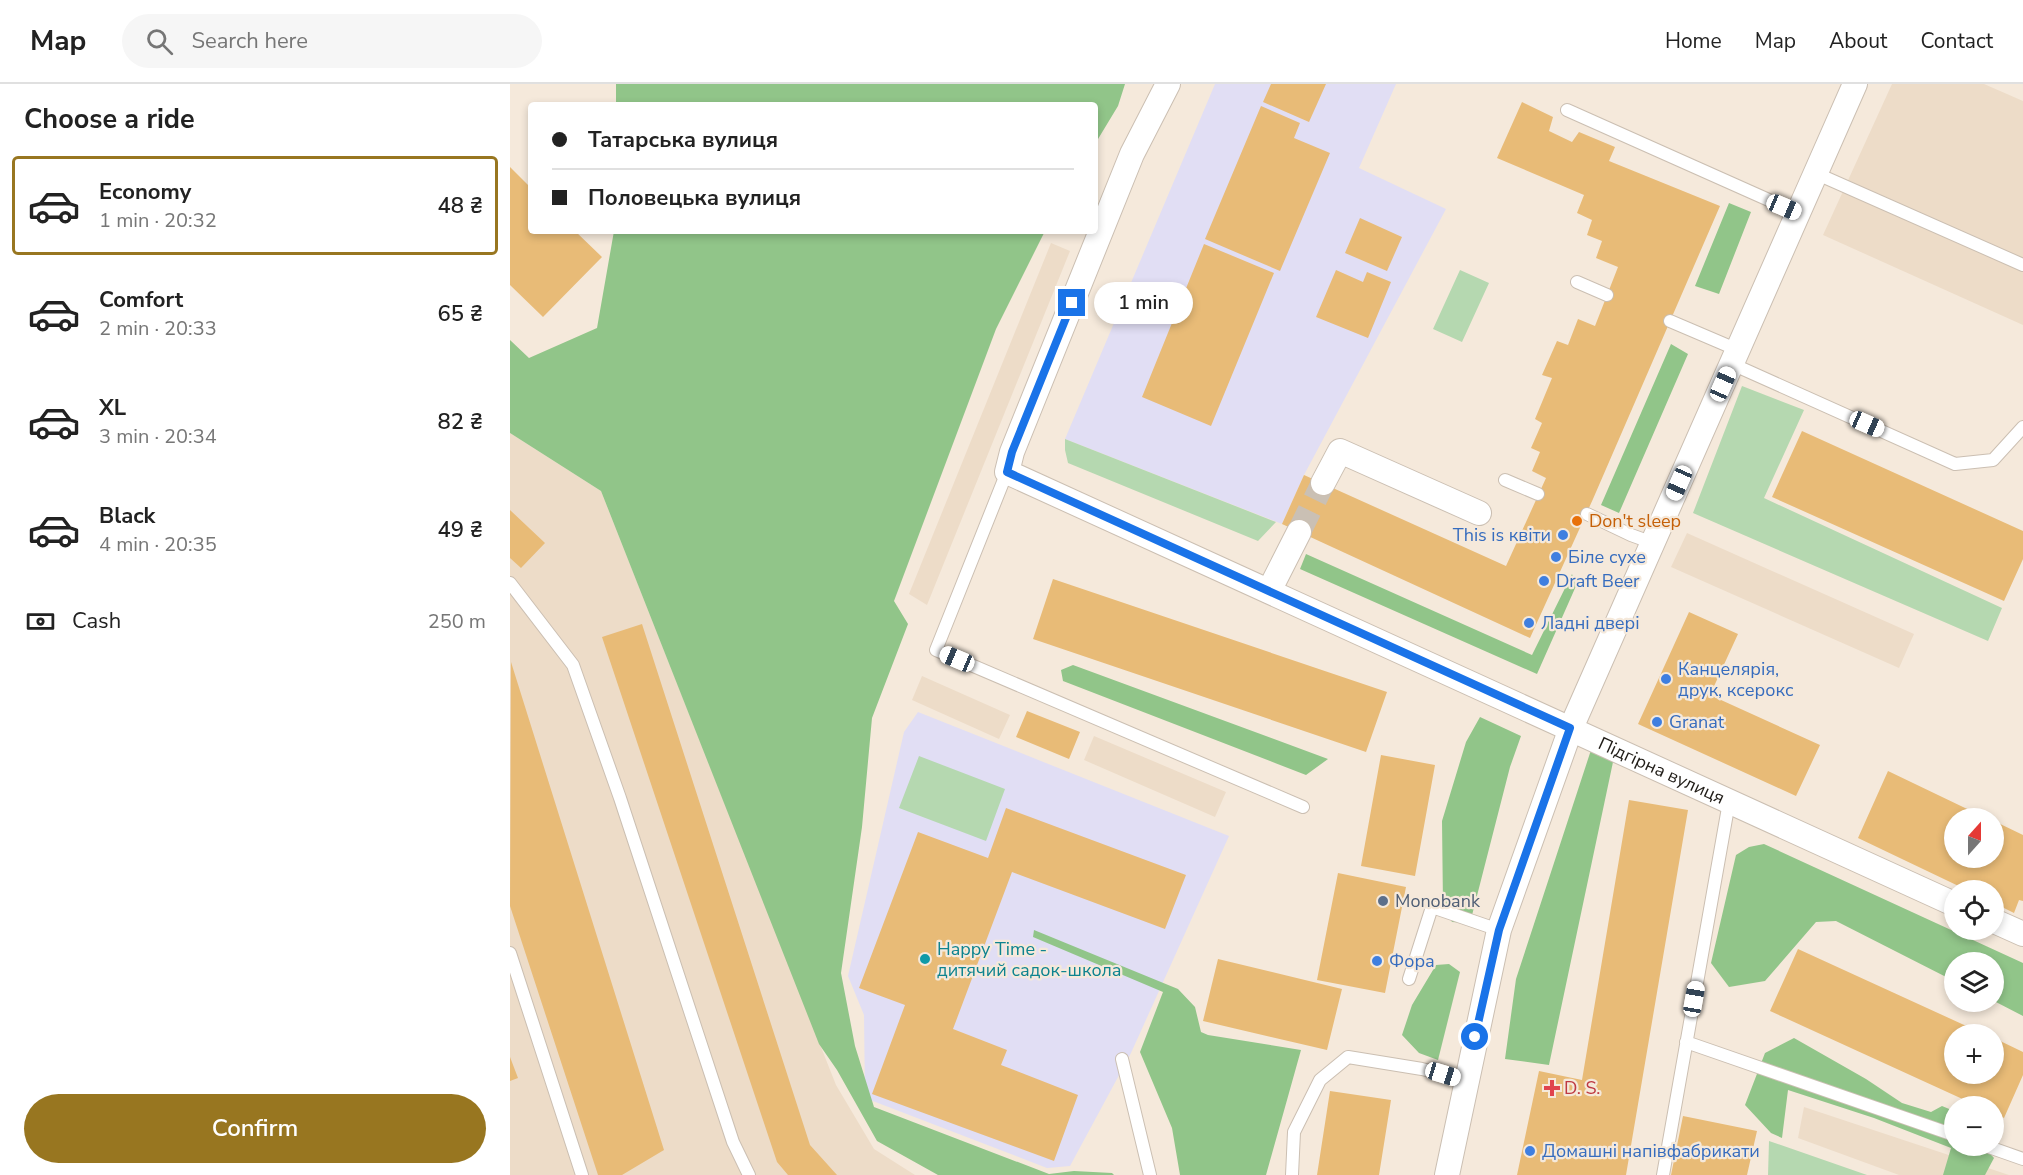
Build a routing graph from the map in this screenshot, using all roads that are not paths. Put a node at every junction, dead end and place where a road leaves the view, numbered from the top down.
1 (1168, 84) edge
2 (1855, 84) edge
3 (1567, 110) dead end
4 (1815, 173) junction
5 (1798, 213) junction
6 (2023, 265) edge
7 (1577, 282) dead end
8 (1607, 295) dead end
9 (1670, 321) dead end
10 (1735, 357) junction
11 (2023, 427) edge
12 (1007, 472) junction
13 (1505, 480) dead end
14 (1323, 483) tunnel mouth
15 (1538, 494) dead end
16 (1479, 513) dead end
17 (1587, 514) dead end
18 (1299, 532) tunnel mouth
19 (1653, 543) junction
20 (510, 583) edge
21 (1269, 591) junction
22 (1570, 728) junction
23 (1729, 802) junction
24 (1303, 807) dead end
25 (1944, 899) edge
26 (2004, 925) edge
27 (1499, 930) junction
28 (2023, 934) edge
29 (510, 953) edge
30 (1409, 979) dead end
31 (1686, 1042) junction
32 (1122, 1059) dead end
33 (1466, 1080) junction
34 (1944, 1132) edge
35 (2004, 1152) edge
36 (2023, 1159) edge
37 (582, 1175) edge
38 (749, 1175) edge
39 (1150, 1175) edge
40 (1292, 1175) edge
41 (1447, 1175) edge
42 (1663, 1175) edge

1 - 12 street
2 - 4 street
3 - 5 lane
4 - 5 street
4 - 6 lane
5 - 10 street
7 - 8 lane
9 - 10 lane
10 - 11 lane
10 - 19 street
12 - 21 street, Підгірна вулиця
12 - 24 lane
13 - 15 lane
14 - 16 street
17 - 19 lane
18 - 21 street
19 - 22 street
20 - 38 lane
21 - 22 street, Підгірна вулиця
22 - 23 street, Підгірна вулиця
22 - 27 street
23 - 25 street, Підгірна вулиця
23 - 31 lane
26 - 28 street
27 - 30 lane
27 - 33 street
29 - 37 lane
31 - 34 lane
31 - 42 lane
32 - 39 lane
33 - 40 lane
33 - 41 street
35 - 36 lane

